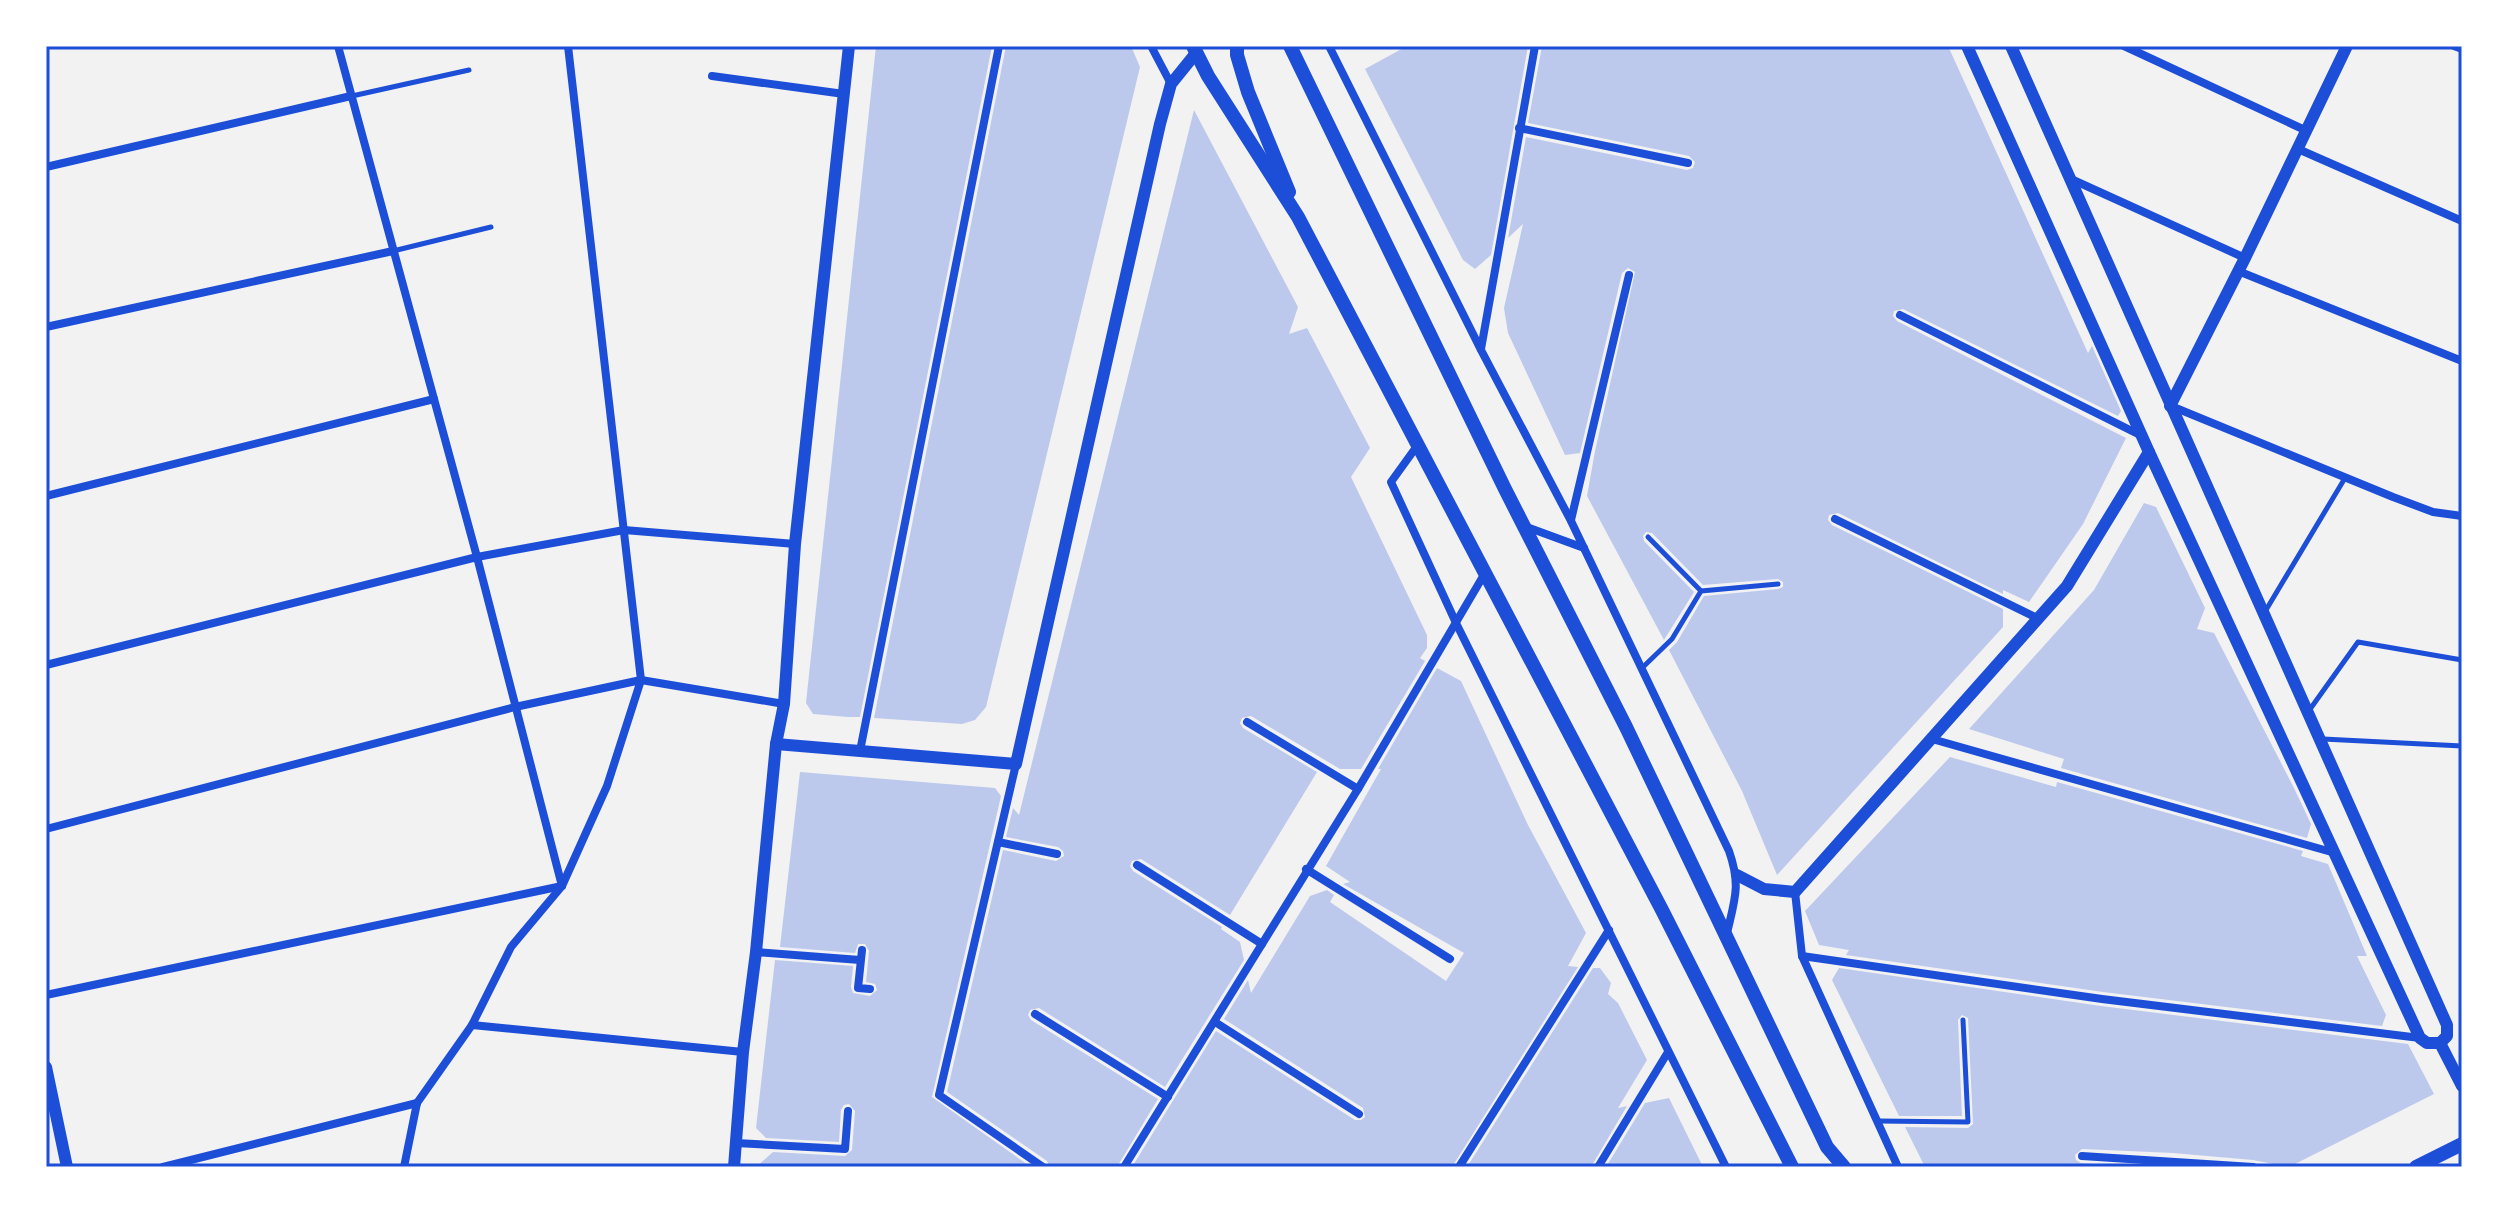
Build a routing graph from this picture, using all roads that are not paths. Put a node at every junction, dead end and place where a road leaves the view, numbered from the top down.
1 (338, 46) edge
2 (568, 46) edge
3 (849, 46) edge
4 (999, 46) edge
5 (1151, 46) edge
6 (1237, 46) edge
7 (1290, 46) edge
8 (1329, 46) edge
9 (1535, 46) edge
10 (1967, 46) edge
11 (2011, 46) edge
12 (2124, 46) edge
13 (2347, 46) edge
14 (2454, 46) edge
15 (1194, 49) edge
16 (2462, 49) edge
17 (469, 70) dead end
18 (712, 76) dead end
19 (1171, 84) junction
20 (844, 94) junction
21 (351, 96) junction
22 (1519, 128) junction
23 (2307, 131) junction
24 (2298, 149) junction
25 (1688, 163) dead end
26 (46, 167) edge
27 (2069, 178) junction
28 (1298, 217) junction
29 (2462, 221) edge
30 (491, 227) dead end
31 (393, 251) junction
32 (2245, 258) junction
33 (2238, 271) junction
34 (1629, 275) dead end
35 (1900, 315) dead end
36 (46, 327) edge
37 (1481, 350) junction
38 (2462, 361) edge
39 (434, 399) junction
40 (2170, 406) junction
41 (2142, 436) junction
42 (1418, 445) junction
43 (2149, 452) junction
44 (2345, 477) junction
45 (46, 496) edge
46 (2462, 516) edge
47 (1835, 519) dead end
48 (1571, 521) junction
49 (1523, 526) junction
50 (624, 530) junction
51 (1648, 537) dead end
52 (795, 544) junction
53 (1584, 548) junction
54 (477, 557) junction
55 (1485, 573) junction
56 (1778, 584) dead end
57 (1701, 591) junction
58 (2263, 615) junction
59 (2039, 619) junction
60 (1457, 625) junction
61 (2462, 660) edge
62 (46, 665) edge
63 (1642, 668) junction
64 (641, 680) junction
65 (784, 704) junction
66 (515, 707) junction
67 (2307, 713) junction
68 (1247, 722) dead end
69 (1932, 739) junction
70 (2318, 739) junction
71 (776, 744) junction
72 (2462, 746) edge
73 (860, 751) junction
74 (1016, 764) junction
75 (1358, 789) junction
76 (46, 829) edge
77 (998, 842) junction
78 (2335, 853) junction
79 (1057, 854) dead end
80 (1137, 865) dead end
81 (1306, 869) junction
82 (1737, 875) junction
83 (562, 886) junction
84 (1795, 892) junction
85 (1609, 930) junction
86 (1726, 936) junction
87 (1262, 944) junction
88 (756, 952) junction
89 (1802, 956) junction
90 (1450, 959) dead end
91 (870, 989) dead end
92 (46, 995) edge
93 (1035, 1014) dead end
94 (1963, 1020) dead end
95 (1215, 1022) junction
96 (472, 1025) junction
97 (2420, 1038) junction
98 (2440, 1043) junction
99 (743, 1052) junction
100 (1668, 1052) junction
101 (46, 1067) edge
102 (2462, 1086) edge
103 (1168, 1097) junction
104 (417, 1103) junction
105 (848, 1111) dead end
106 (1359, 1114) dead end
107 (1877, 1121) junction
108 (736, 1143) junction
109 (2462, 1144) edge
110 (2082, 1156) dead end
111 (67, 1167) edge
112 (163, 1167) edge
113 (404, 1167) edge
114 (734, 1167) edge
115 (1043, 1167) edge
116 (1124, 1167) edge
117 (1459, 1167) edge
118 (1598, 1167) edge
119 (1726, 1167) edge
120 (1792, 1167) edge
121 (1844, 1167) edge
122 (1898, 1167) edge
123 (2253, 1167) edge
124 (2416, 1167) edge

1 - 21 street
2 - 50 street
3 - 20 street
4 - 73 street
5 - 19 street
6 - 28 main road
7 - 49 main road
8 - 37 street
9 - 22 street
10 - 41 street
11 - 27 street
12 - 23 street
13 - 23 street
14 - 16 street
15 - 19 street
15 - 28 main road
17 - 21 lane
18 - 20 street
19 - 74 street
20 - 52 street
21 - 26 street
21 - 31 street
22 - 25 street
22 - 37 street
23 - 24 street
24 - 29 street
24 - 32 street
27 - 32 street
27 - 40 street
28 - 42 main road
30 - 31 lane
31 - 36 street
31 - 39 street
32 - 33 street
33 - 38 street
33 - 40 street
34 - 48 street
35 - 41 street
37 - 48 street
39 - 45 street
39 - 54 street
40 - 44 street
40 - 58 street
41 - 43 street
42 - 55 main road
42 - 60 street
43 - 59 street
43 - 78 street
44 - 46 street
44 - 58 lane
47 - 59 street
48 - 53 street
49 - 53 street
49 - 86 main road
50 - 52 street
50 - 54 street
50 - 64 street
51 - 57 lane
52 - 65 street
53 - 63 street
54 - 62 street
54 - 66 street
55 - 60 street
55 - 120 main road
56 - 57 lane
57 - 63 lane
58 - 67 street
59 - 69 street
60 - 75 street
60 - 85 street
61 - 67 lane
63 - 82 street
64 - 65 street
64 - 66 street
64 - 83 street
65 - 71 street
66 - 76 street
66 - 83 street
67 - 70 street
68 - 75 street
69 - 78 street
69 - 84 street
70 - 72 lane
70 - 98 street
71 - 73 street
71 - 88 street
73 - 74 street
74 - 77 street
75 - 81 street
77 - 79 street
77 - 115 street
78 - 97 street
80 - 87 street
81 - 87 street
81 - 90 street
82 - 84 street
82 - 86 street
83 - 92 street
83 - 96 street
84 - 89 street
85 - 100 street
85 - 117 street
86 - 121 main road
87 - 95 street
88 - 91 street
88 - 99 street
89 - 97 street
89 - 107 street
93 - 103 street
94 - 107 lane
95 - 103 street
95 - 106 street
96 - 99 street
96 - 104 street
97 - 98 street
98 - 102 street
99 - 108 street
100 - 118 street
100 - 119 street
101 - 111 street
103 - 116 street
104 - 112 street
104 - 113 street
105 - 108 street
107 - 122 street
108 - 114 street
109 - 124 main road
110 - 123 street

